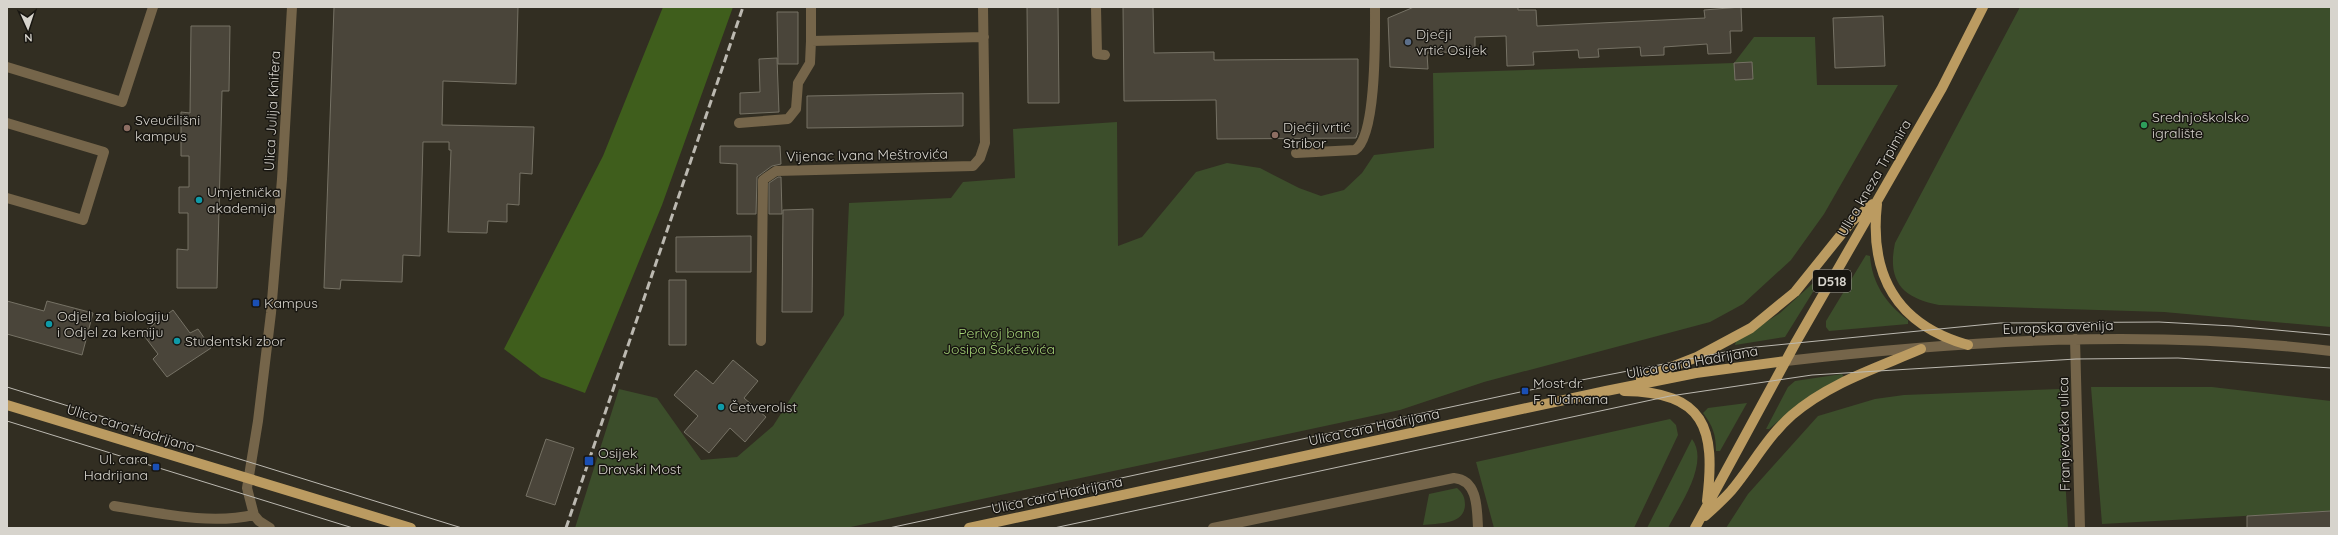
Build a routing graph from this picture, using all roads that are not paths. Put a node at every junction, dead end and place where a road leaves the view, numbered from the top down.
1 (153, 7) edge
2 (292, 7) edge
3 (811, 7) edge
4 (983, 7) edge
5 (1096, 7) edge
6 (1375, 7) edge
7 (1983, 7) edge
8 (984, 37) junction
9 (811, 40) junction
10 (1105, 55) dead end
11 (7, 67) edge
12 (7, 123) edge
13 (739, 123) dead end
14 (1296, 153) dead end
15 (7, 198) edge
16 (1878, 201) junction
17 (2076, 339) junction
18 (761, 341) dead end
19 (1968, 345) junction
20 (1921, 349) junction
21 (2331, 351) edge
22 (1786, 361) junction
23 (1606, 391) junction
24 (7, 406) edge
25 (247, 478) junction
26 (114, 506) dead end
27 (1706, 508) junction
28 (254, 515) junction
29 (1697, 525) edge
30 (270, 528) edge
31 (411, 528) edge
32 (969, 528) edge
33 (1213, 528) edge
34 (1478, 528) edge
35 (2080, 528) edge

1 - 11 street
2 - 25 street, Ulica Julija Knifera
3 - 9 street
4 - 8 street, Vijenac Ivana Meštrovića
5 - 10 street
6 - 14 street
7 - 16 main road, Ulica kneza Trpimira / D518
8 - 9 street
8 - 18 street, Vijenac Ivana Meštrovića
9 - 13 street
12 - 15 street
16 - 19 main road
16 - 22 main road, Ulica kneza Trpimira / D518
16 - 23 main road
17 - 19 street, Europska avenija
17 - 21 street, Europska avenija
17 - 35 street, Franjevačka ulica
19 - 20 street, Europska avenija
20 - 22 street, Europska avenija
20 - 29 main road
22 - 23 main road, Ulica cara Hadrijana
22 - 27 main road, D518
23 - 27 main road
23 - 32 main road, Ulica cara Hadrijana
24 - 25 main road, Ulica cara Hadrijana
25 - 28 street
25 - 31 main road, Ulica cara Hadrijana
26 - 28 street
27 - 29 main road, D518
28 - 30 street
33 - 34 street

